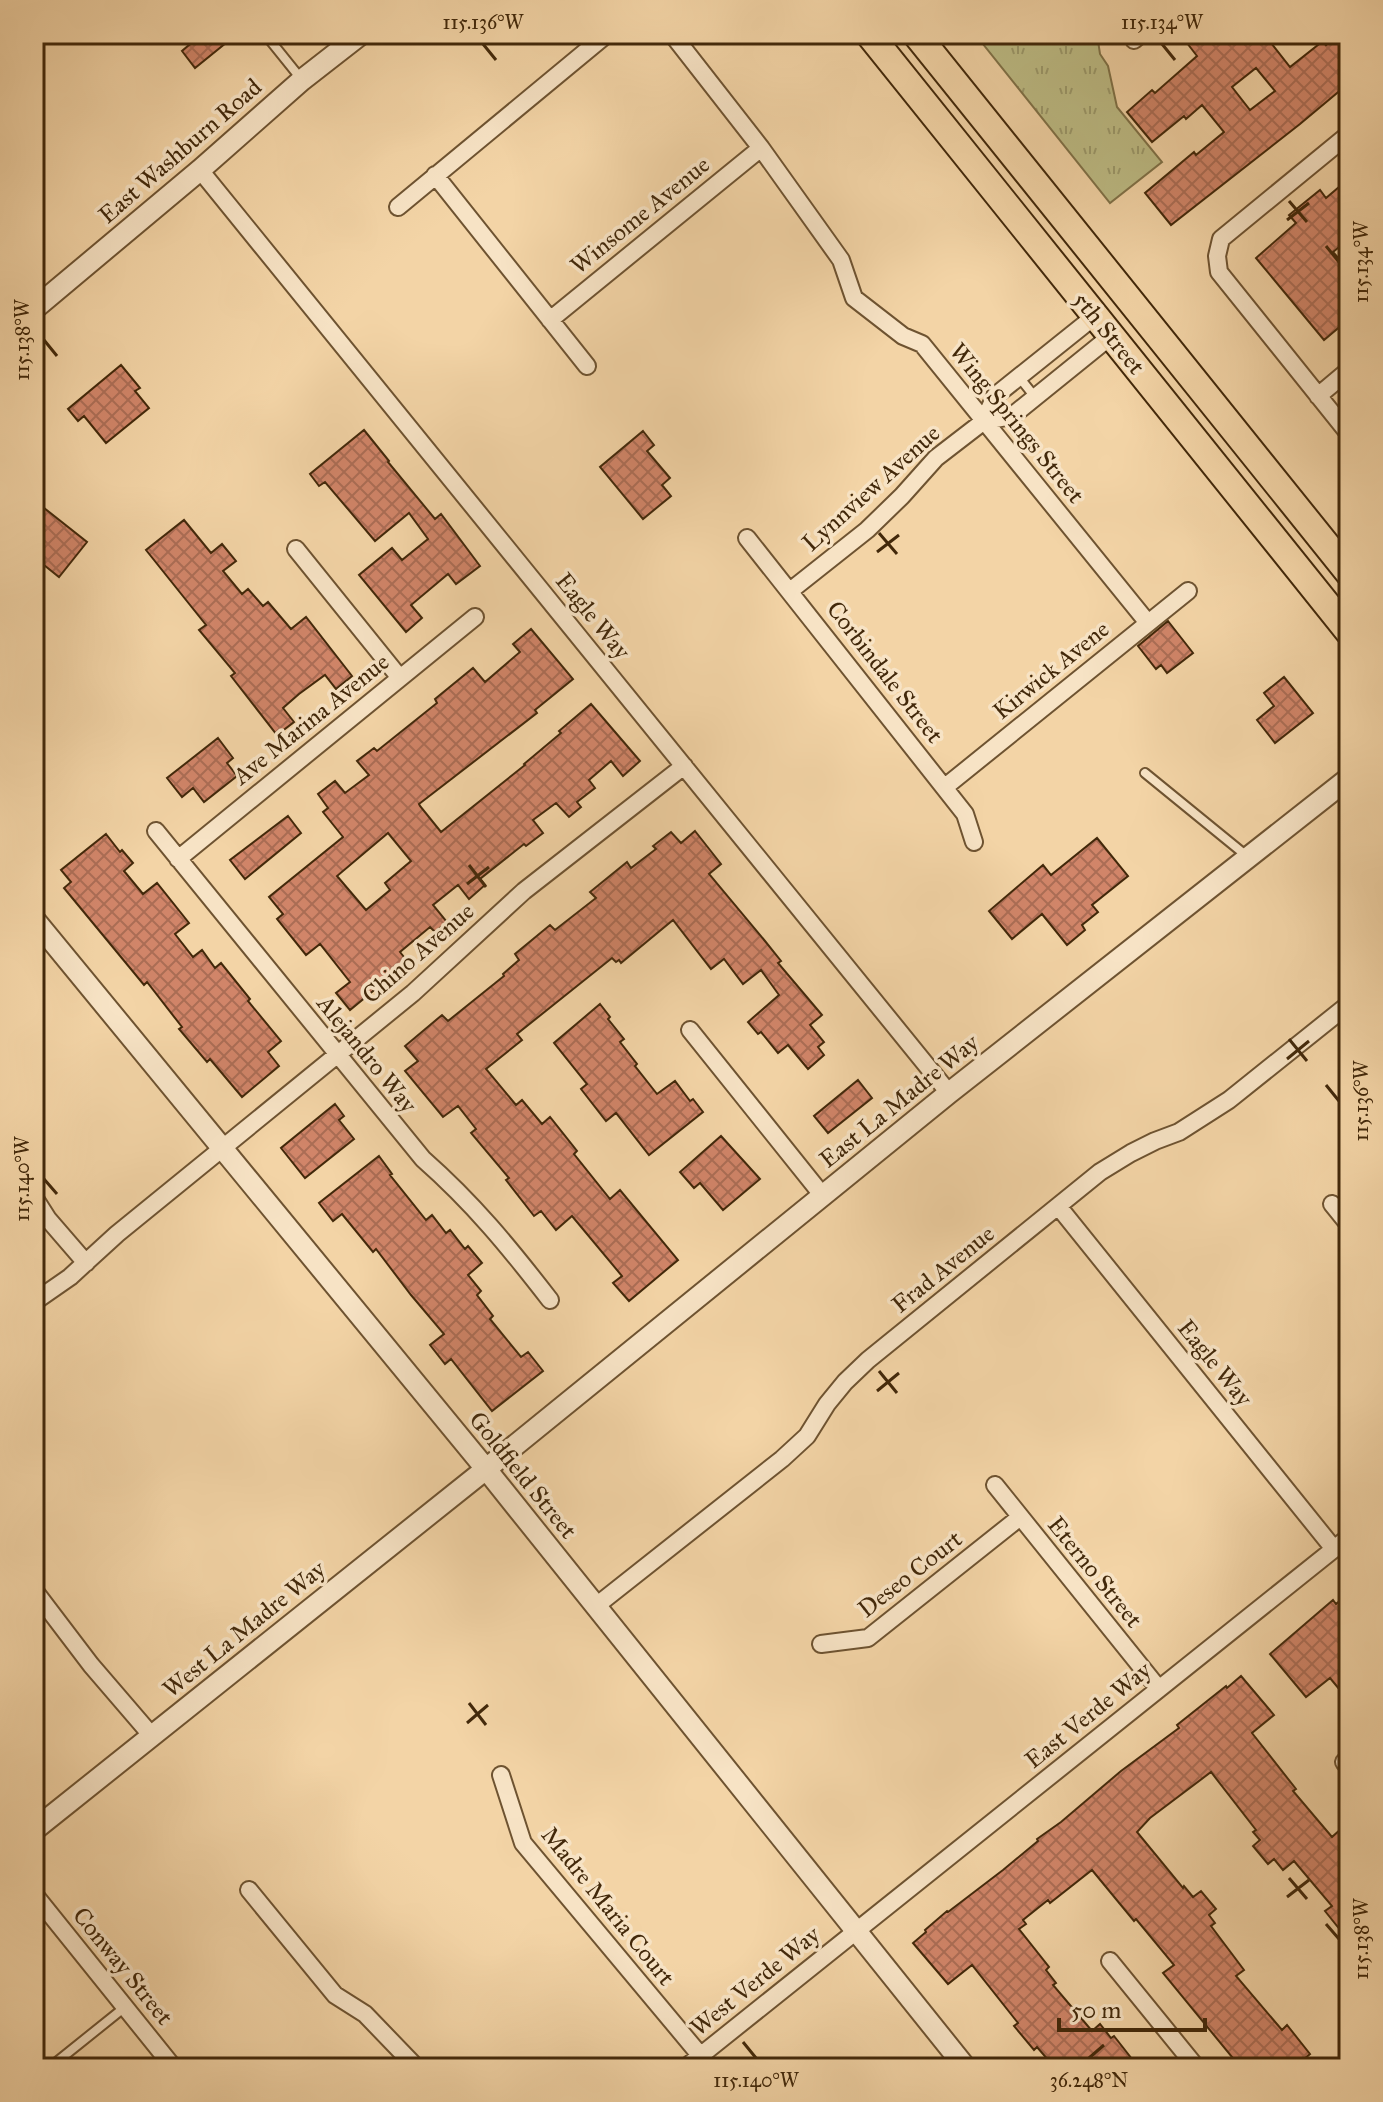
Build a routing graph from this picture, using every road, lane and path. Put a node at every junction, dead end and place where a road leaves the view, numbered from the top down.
1 (265, 34) edge
2 (361, 34) edge
3 (607, 34) edge
4 (672, 34) edge
5 (869, 34) edge
6 (916, 34) edge
7 (302, 80) junction
8 (1349, 134) edge
9 (761, 148) junction
10 (200, 170) junction
11 (435, 175) junction
12 (398, 207) dead end
13 (34, 309) edge
14 (550, 320) junction
15 (1103, 326) junction
16 (587, 366) dead end
17 (1349, 370) edge
18 (1019, 377) junction
19 (1318, 396) junction
20 (1035, 397) junction
21 (984, 421) junction
22 (1349, 434) edge
23 (747, 538) dead end
24 (296, 549) dead end
25 (1349, 573) edge
26 (790, 591) junction
27 (1188, 591) dead end
28 (475, 617) dead end
29 (1148, 623) junction
30 (1349, 632) edge
31 (400, 678) junction
32 (684, 766) junction
33 (1145, 773) dead end
34 (1349, 778) edge
35 (945, 787) junction
36 (156, 831) dead end
37 (974, 842) dead end
38 (1248, 858) junction
39 (178, 859) junction
40 (34, 919) edge
41 (1349, 1004) edge
42 (690, 1030) dead end
43 (337, 1054) junction
44 (949, 1093) junction
45 (222, 1148) junction
46 (823, 1196) junction
47 (34, 1197) edge
48 (1332, 1204) dead end
49 (1058, 1206) junction
50 (1349, 1225) edge
51 (86, 1263) junction
52 (550, 1300) dead end
53 (34, 1302) edge
54 (486, 1469) junction
55 (995, 1485) dead end
56 (1019, 1518) junction
57 (1349, 1537) edge
58 (1334, 1549) junction
59 (34, 1590) edge
60 (596, 1606) junction
61 (821, 1644) dead end
62 (1159, 1689) junction
63 (152, 1736) junction
64 (501, 1775) dead end
65 (34, 1830) edge
66 (249, 1890) dead end
67 (34, 1894) edge
68 (856, 1931) junction
69 (1110, 1961) dead end
70 (125, 2007) junction
71 (700, 2055) junction
72 (49, 2068) edge
73 (174, 2068) edge
74 (417, 2068) edge
75 (685, 2068) edge
76 (966, 2068) edge
77 (1197, 2068) edge

1 - 7 lane
2 - 7 street, East Washburn Road
3 - 11 street
4 - 9 street, Wing Springs Street
5 - 15 main road, 5th Street
6 - 25 main road, 5th Street
7 - 10 street, East Washburn Road
8 - 19 street
9 - 14 street, Winsome Avenue
9 - 21 street, Wing Springs Street
10 - 13 street, East Washburn Road
10 - 32 street, Eagle Way
11 - 12 street
11 - 14 street
14 - 16 street
15 - 18 street, Lynnview Avenue
15 - 20 street, Lynnview Avenue
15 - 30 main road, 5th Street
17 - 19 street
18 - 20 lane
18 - 21 street, Lynnview Avenue
19 - 22 street
20 - 21 street, Lynnview Avenue
21 - 26 street, Lynnview Avenue
21 - 29 street, Wing Springs Street
23 - 26 street, Corbindale Street
24 - 31 street
26 - 35 street, Corbindale Street
27 - 29 street, Kirwick Avene
28 - 31 street, Ave Marina Avenue
29 - 35 street, Kirwick Avene
31 - 39 street, Ave Marina Avenue
32 - 43 street, Chino Avenue
32 - 44 street, Eagle Way
33 - 38 lane
34 - 38 street, East La Madre Way
35 - 37 street, Corbindale Street
36 - 39 street, Alejandro Way
38 - 44 street, East La Madre Way
39 - 43 street, Alejandro Way
40 - 45 street, Goldfield Street
41 - 49 street, Frad Avenue
42 - 46 street
43 - 45 street, Chino Avenue
43 - 52 street, Alejandro Way
44 - 46 street, East La Madre Way
45 - 51 street, Chino Avenue
45 - 54 street, Goldfield Street
46 - 54 street, East La Madre Way
47 - 51 street
48 - 50 street
49 - 58 street, Eagle Way
49 - 60 street, Frad Avenue
51 - 53 street, Chino Avenue
54 - 60 street, Goldfield Street
54 - 63 street, West La Madre Way
55 - 56 street, Eterno Street
56 - 61 street, Deseo Court
56 - 62 street, Eterno Street
57 - 58 street, East Verde Way
58 - 62 street, East Verde Way
59 - 63 street
60 - 68 street, Goldfield Street
62 - 68 street, East Verde Way
63 - 65 street, West La Madre Way
64 - 71 street, Madre Maria Court
66 - 74 street
67 - 70 street, Conway Street
68 - 71 street, West Verde Way
68 - 76 street, Goldfield Street
69 - 77 street
70 - 72 lane
70 - 73 street, Conway Street
71 - 75 street, West Verde Way

